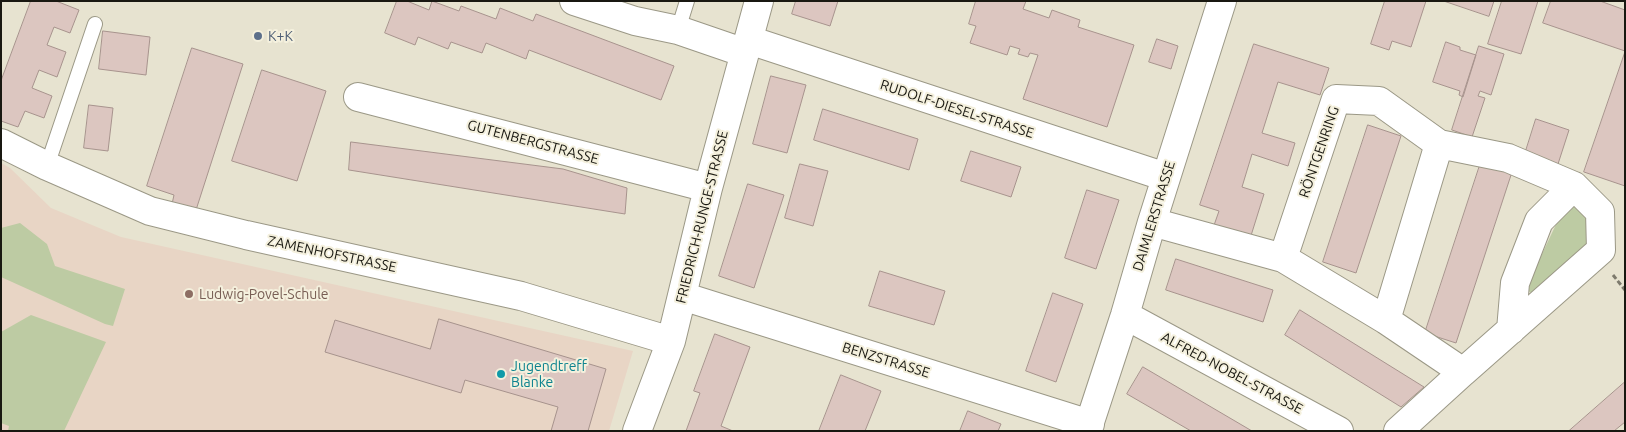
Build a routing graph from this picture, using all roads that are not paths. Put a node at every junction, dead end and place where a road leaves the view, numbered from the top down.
1 (574, 1) edge
2 (687, 1) edge
3 (759, 1) edge
4 (1222, 1) edge
5 (95, 24) dead end
6 (678, 30) junction
7 (747, 47) junction
8 (358, 97) dead end
9 (1, 143) edge
10 (1439, 144) junction
11 (47, 166) junction
12 (1166, 177) junction
13 (1574, 186) junction
14 (708, 188) junction
15 (1152, 222) junction
16 (1283, 258) junction
17 (682, 296) junction
18 (1125, 316) junction
19 (1386, 320) junction
20 (1511, 330) junction
21 (670, 341) junction
22 (1463, 372) junction
23 (1088, 427) edge
24 (637, 431) edge
25 (1339, 431) edge
26 (1398, 431) edge

1 - 6 street, RUDOLF-DIESEL-STRASSE
2 - 6 lane
3 - 7 street, FRIEDRICH-RUNGE-STRASSE
4 - 12 street, DAIMLERSTRASSE
5 - 11 lane
6 - 7 street, RUDOLF-DIESEL-STRASSE
7 - 12 street, RUDOLF-DIESEL-STRASSE
7 - 14 street, FRIEDRICH-RUNGE-STRASSE
8 - 14 street, GUTENBERGSTRASSE
9 - 11 street, ZAMENHOFSTRASSE
10 - 13 street, RÖNTGENRING
10 - 16 street, RÖNTGENRING
10 - 19 street
11 - 21 street, ZAMENHOFSTRASSE
12 - 15 street, DAIMLERSTRASSE
13 - 20 street
13 - 20 street, RÖNTGENRING
14 - 17 street, FRIEDRICH-RUNGE-STRASSE
15 - 16 street
15 - 18 street, DAIMLERSTRASSE
16 - 19 street
17 - 21 street, FRIEDRICH-RUNGE-STRASSE
17 - 23 street, BENZSTRASSE
18 - 23 street, DAIMLERSTRASSE
18 - 25 street, ALFRED-NOBEL-STRASSE
19 - 22 street
20 - 22 street, RÖNTGENRING
21 - 24 street, FRIEDRICH-RUNGE-STRASSE
22 - 26 street, RÖNTGENRING

